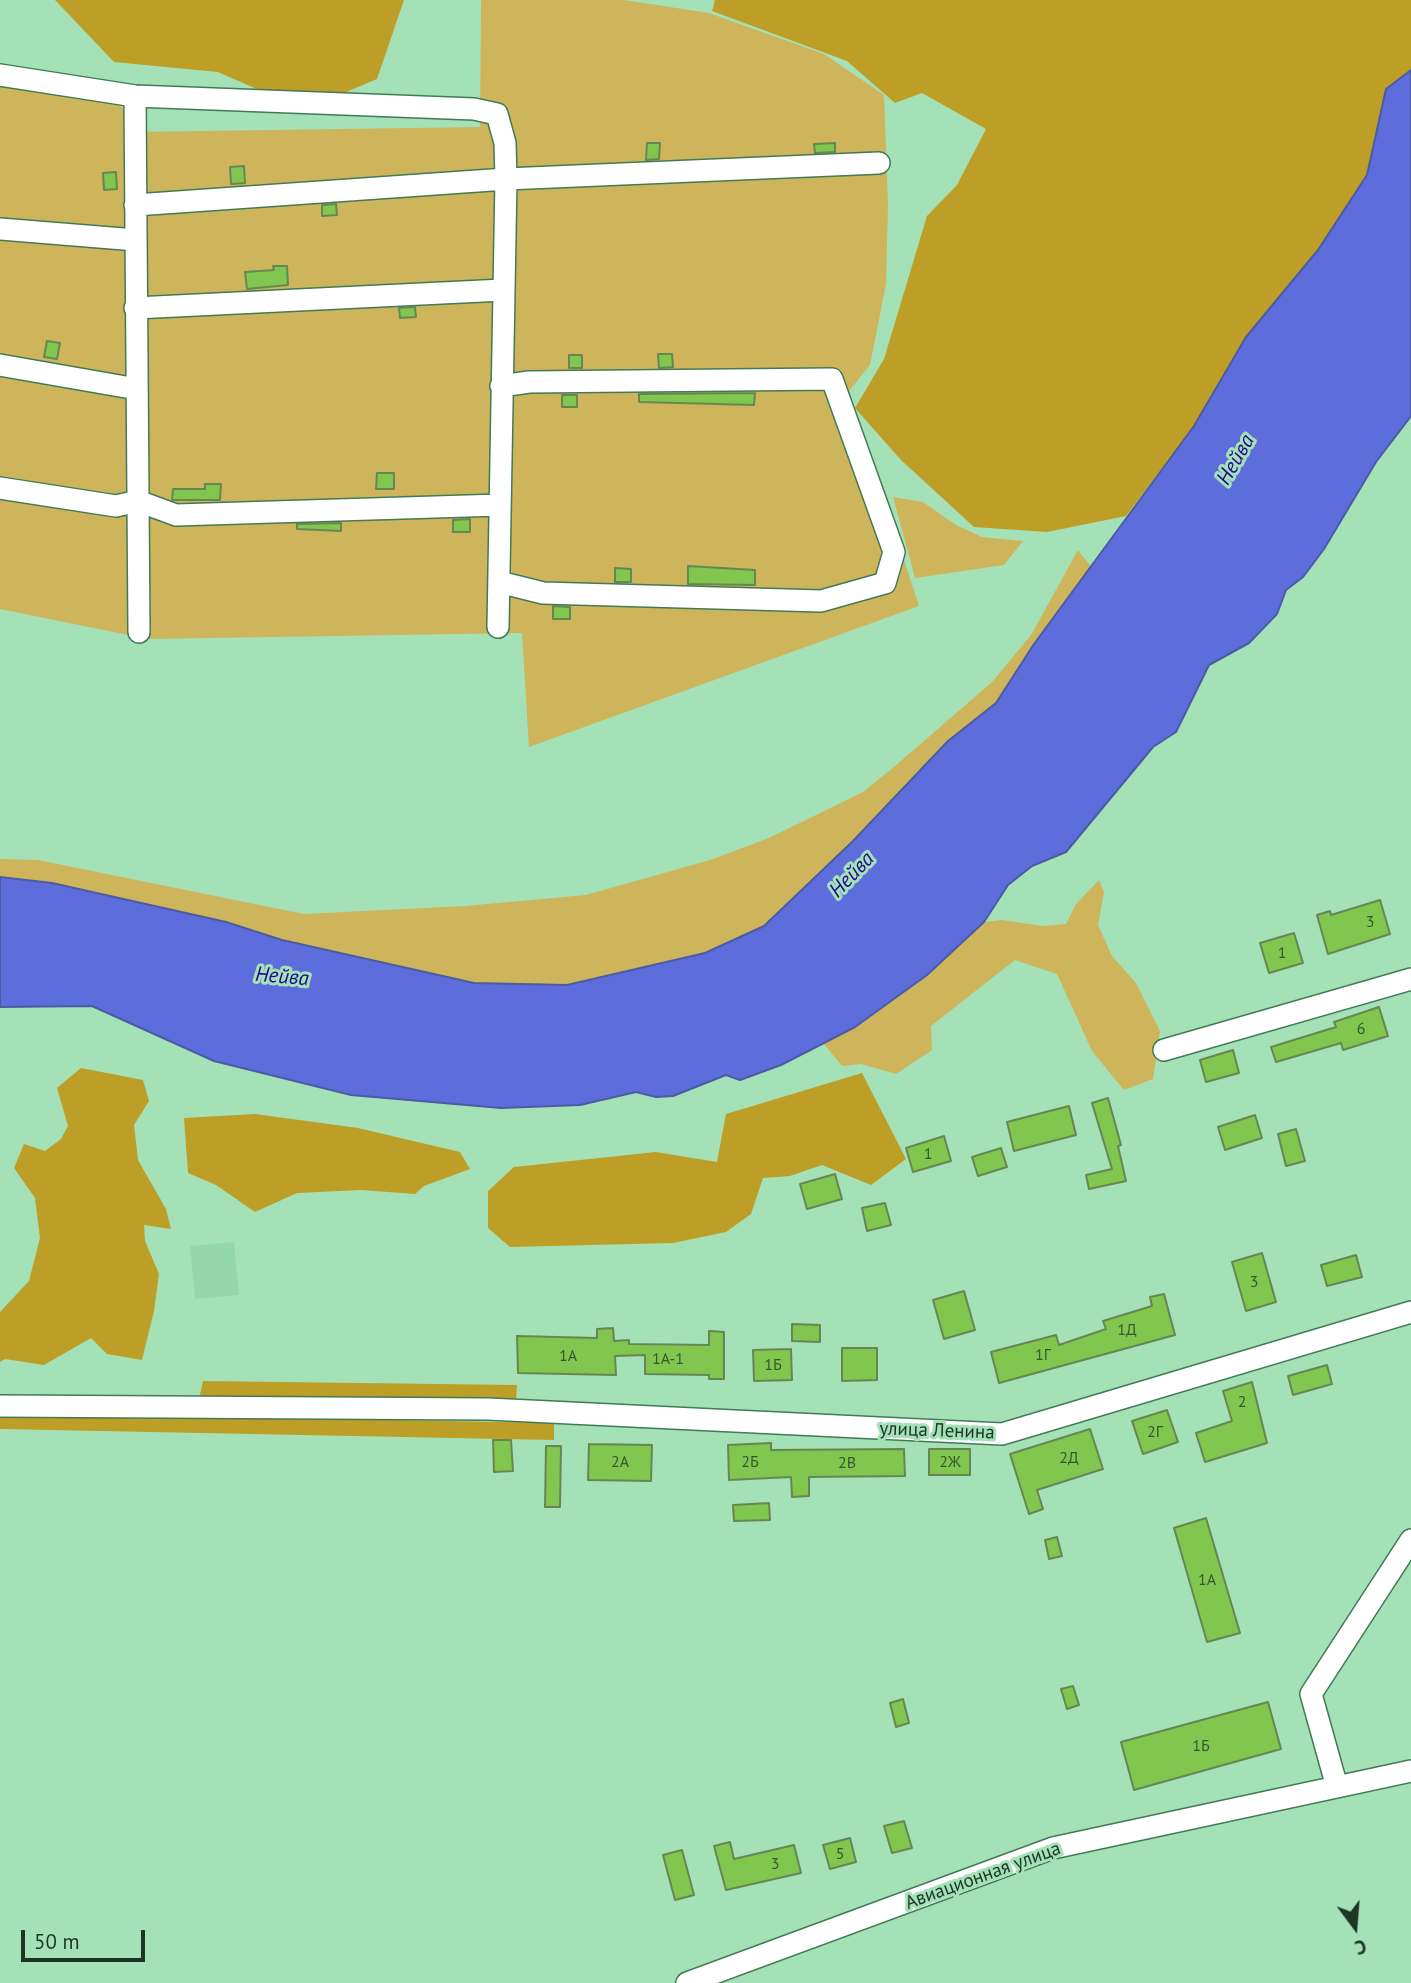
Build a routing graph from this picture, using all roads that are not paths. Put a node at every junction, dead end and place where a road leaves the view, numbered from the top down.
1 (0, 75) edge
2 (135, 96) junction
3 (879, 163) dead end
4 (506, 179) junction
5 (135, 205) junction
6 (0, 229) edge
7 (136, 240) junction
8 (503, 290) junction
9 (135, 308) junction
10 (0, 365) edge
11 (501, 386) junction
12 (137, 389) junction
13 (0, 488) edge
14 (138, 501) junction
15 (500, 505) junction
16 (499, 582) junction
17 (498, 627) dead end
18 (139, 632) dead end
19 (1411, 979) edge
20 (1164, 1050) dead end
21 (1411, 1312) edge
22 (0, 1406) edge
23 (1411, 1540) edge
24 (1411, 1771) edge
25 (1337, 1787) junction
26 (687, 1983) edge

1 - 2 street
2 - 4 street
2 - 5 street
3 - 4 street
4 - 5 street
4 - 8 street
5 - 7 street
6 - 7 street
7 - 9 street
8 - 9 street
8 - 11 street
9 - 12 street
10 - 12 street
11 - 15 street
11 - 16 street
12 - 14 street
13 - 14 street
14 - 15 street
14 - 18 street
15 - 16 street
16 - 17 street
19 - 20 street
21 - 22 street, улица Ленина
23 - 25 street
24 - 25 street, Авиационная улица
25 - 26 street, Авиационная улица

